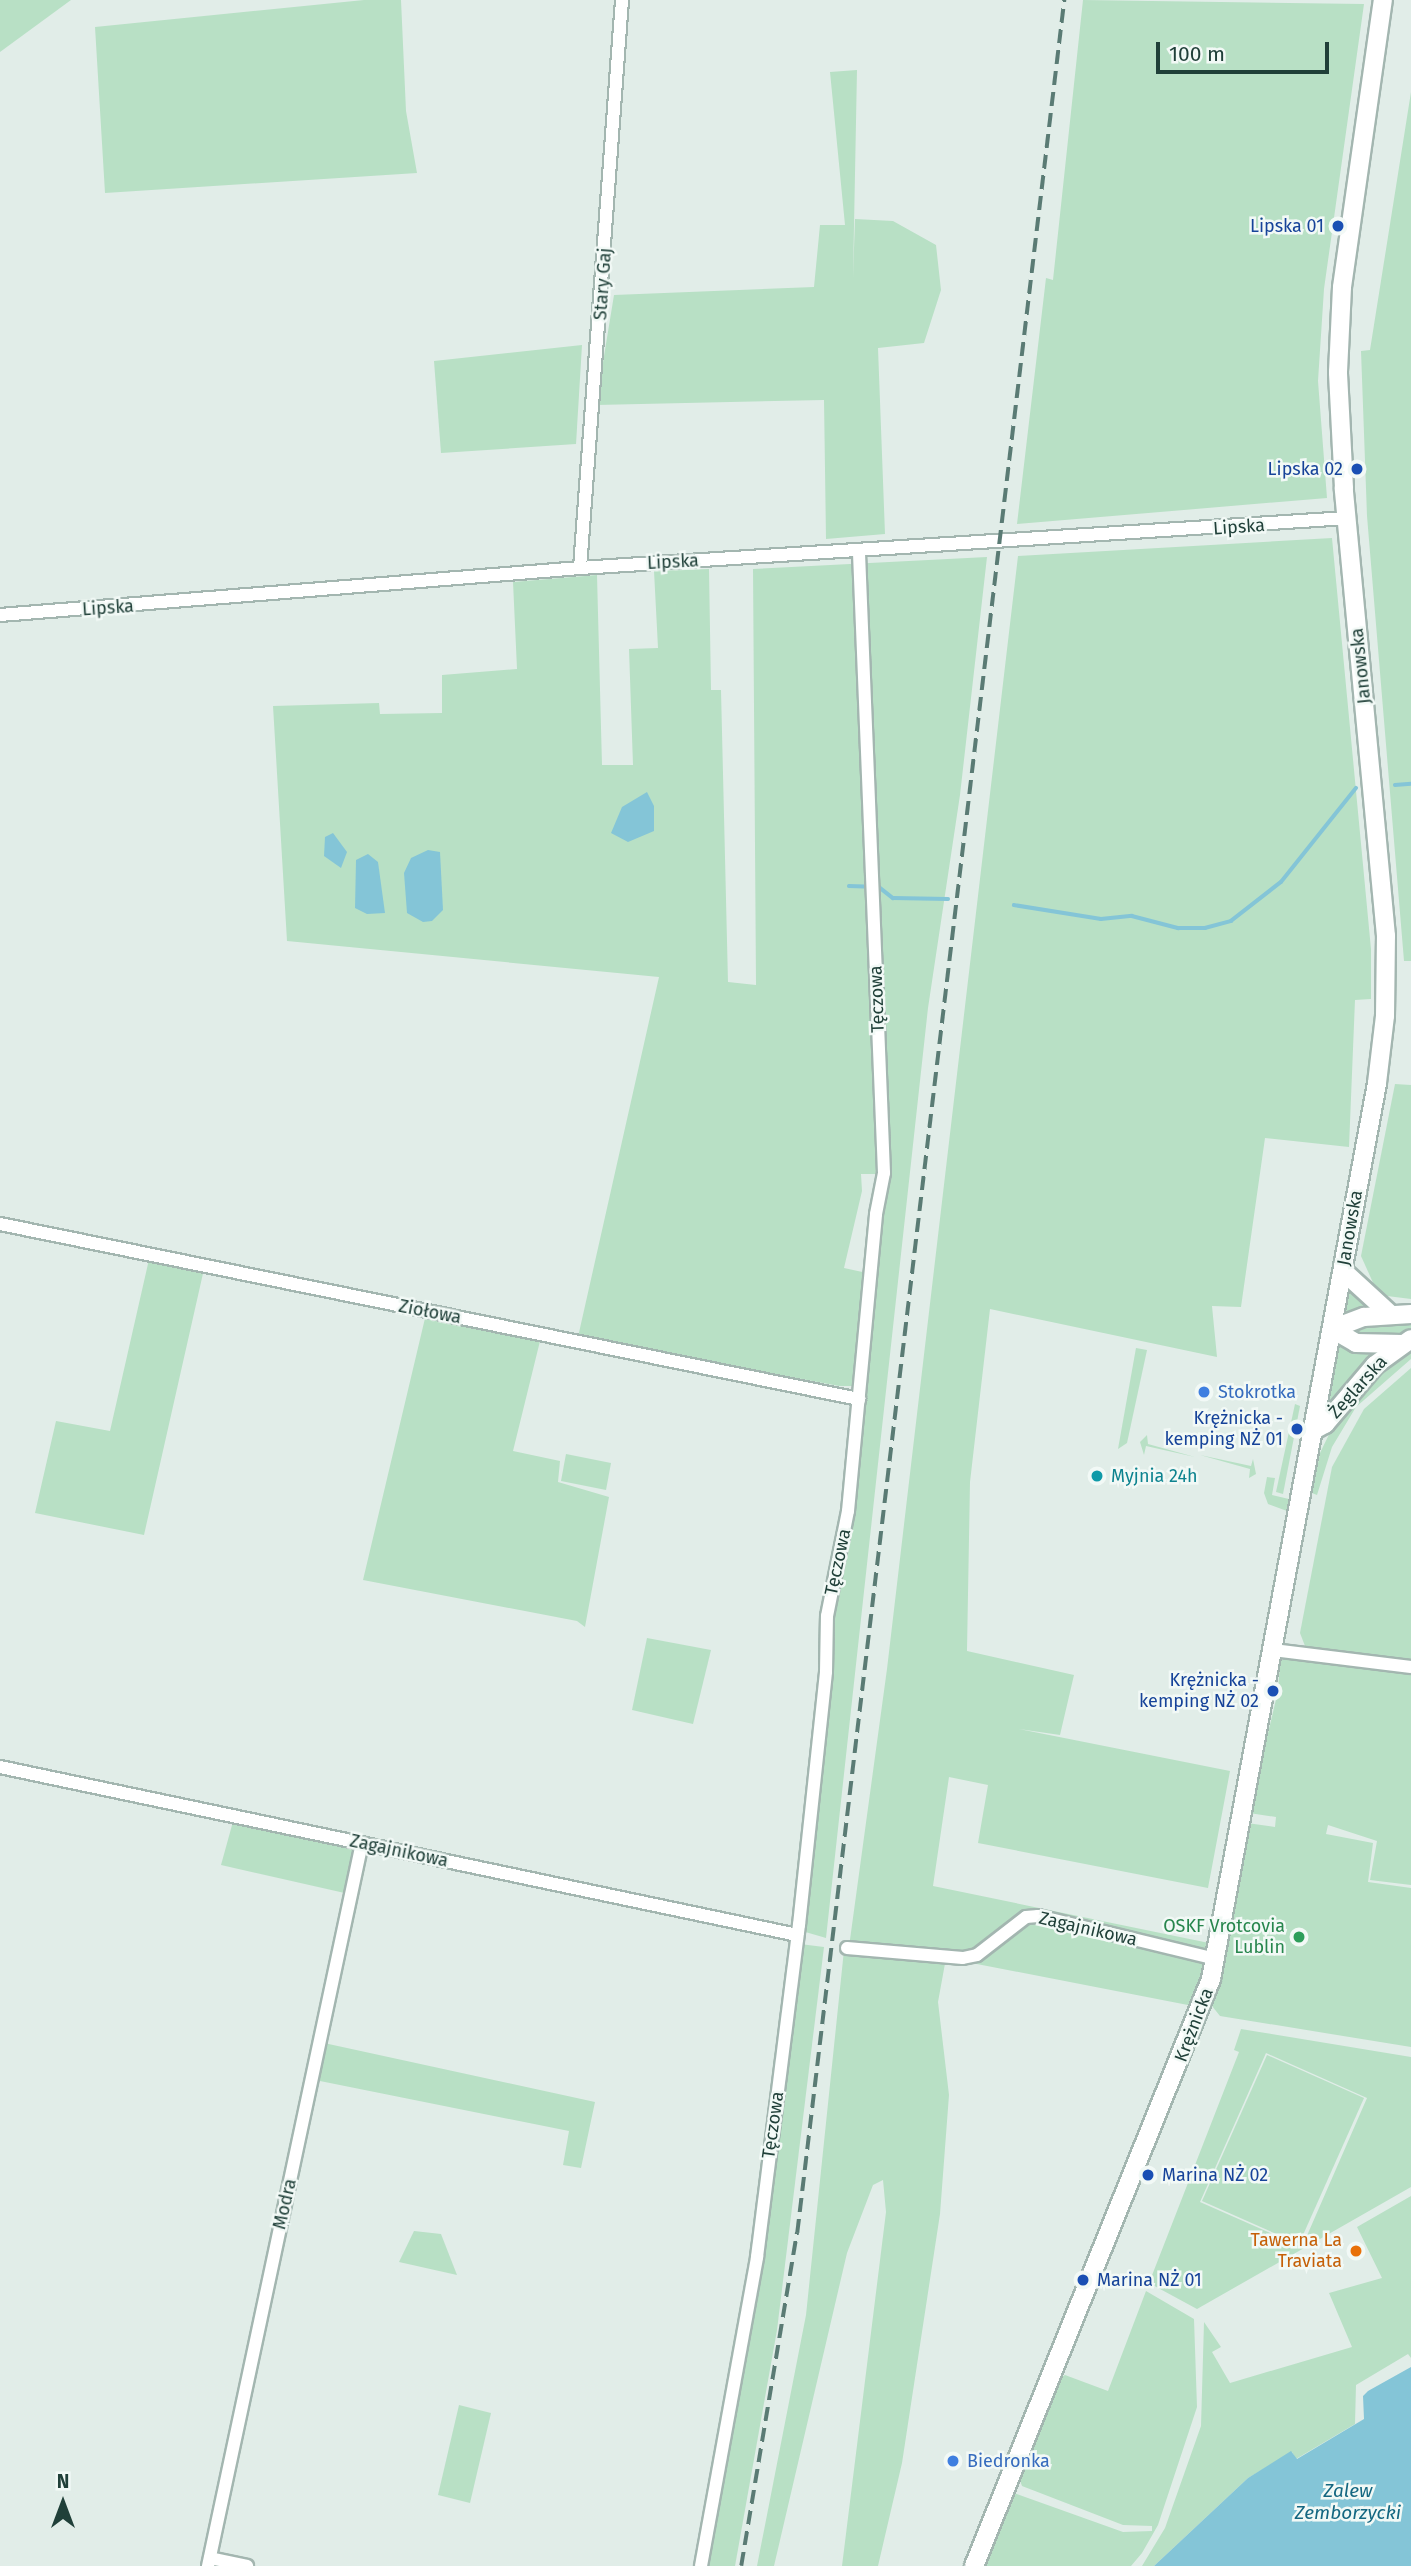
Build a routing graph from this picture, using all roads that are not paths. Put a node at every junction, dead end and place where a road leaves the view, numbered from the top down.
1 (622, 0) edge
2 (1383, 0) edge
3 (1346, 518) junction
4 (859, 552) junction
5 (580, 568) junction
6 (0, 615) edge
7 (0, 1224) edge
8 (1343, 1271) junction
9 (1389, 1313) junction
10 (1411, 1314) edge
11 (1332, 1329) junction
12 (1407, 1341) edge
13 (859, 1399) junction
14 (1314, 1430) junction
15 (1273, 1650) junction
16 (1411, 1667) edge
17 (0, 1767) edge
18 (362, 1843) junction
19 (797, 1935) junction
20 (847, 1948) dead end
21 (1216, 1959) junction
22 (209, 2562) edge
23 (247, 2566) edge
24 (701, 2566) edge
25 (974, 2566) edge

1 - 5 street, Stary Gaj
2 - 3 street, Janowska
3 - 4 street, Lipska
3 - 8 street, Janowska
4 - 5 street, Lipska
4 - 13 street, Tęczowa
5 - 6 street, Lipska
7 - 13 street, Ziołowa
8 - 9 street
8 - 11 street, Janowska
9 - 10 street
9 - 11 street
11 - 12 street, Żeglarska
11 - 14 street, Krężnicka
12 - 14 street, Żeglarska
13 - 19 street, Tęczowa
14 - 15 street, Krężnicka
15 - 16 street
15 - 21 street, Krężnicka
17 - 18 street, Zagajnikowa
18 - 19 street, Zagajnikowa
18 - 22 street, Modra
19 - 24 street, Tęczowa
20 - 21 street, Zagajnikowa
21 - 25 street, Krężnicka
22 - 23 street

